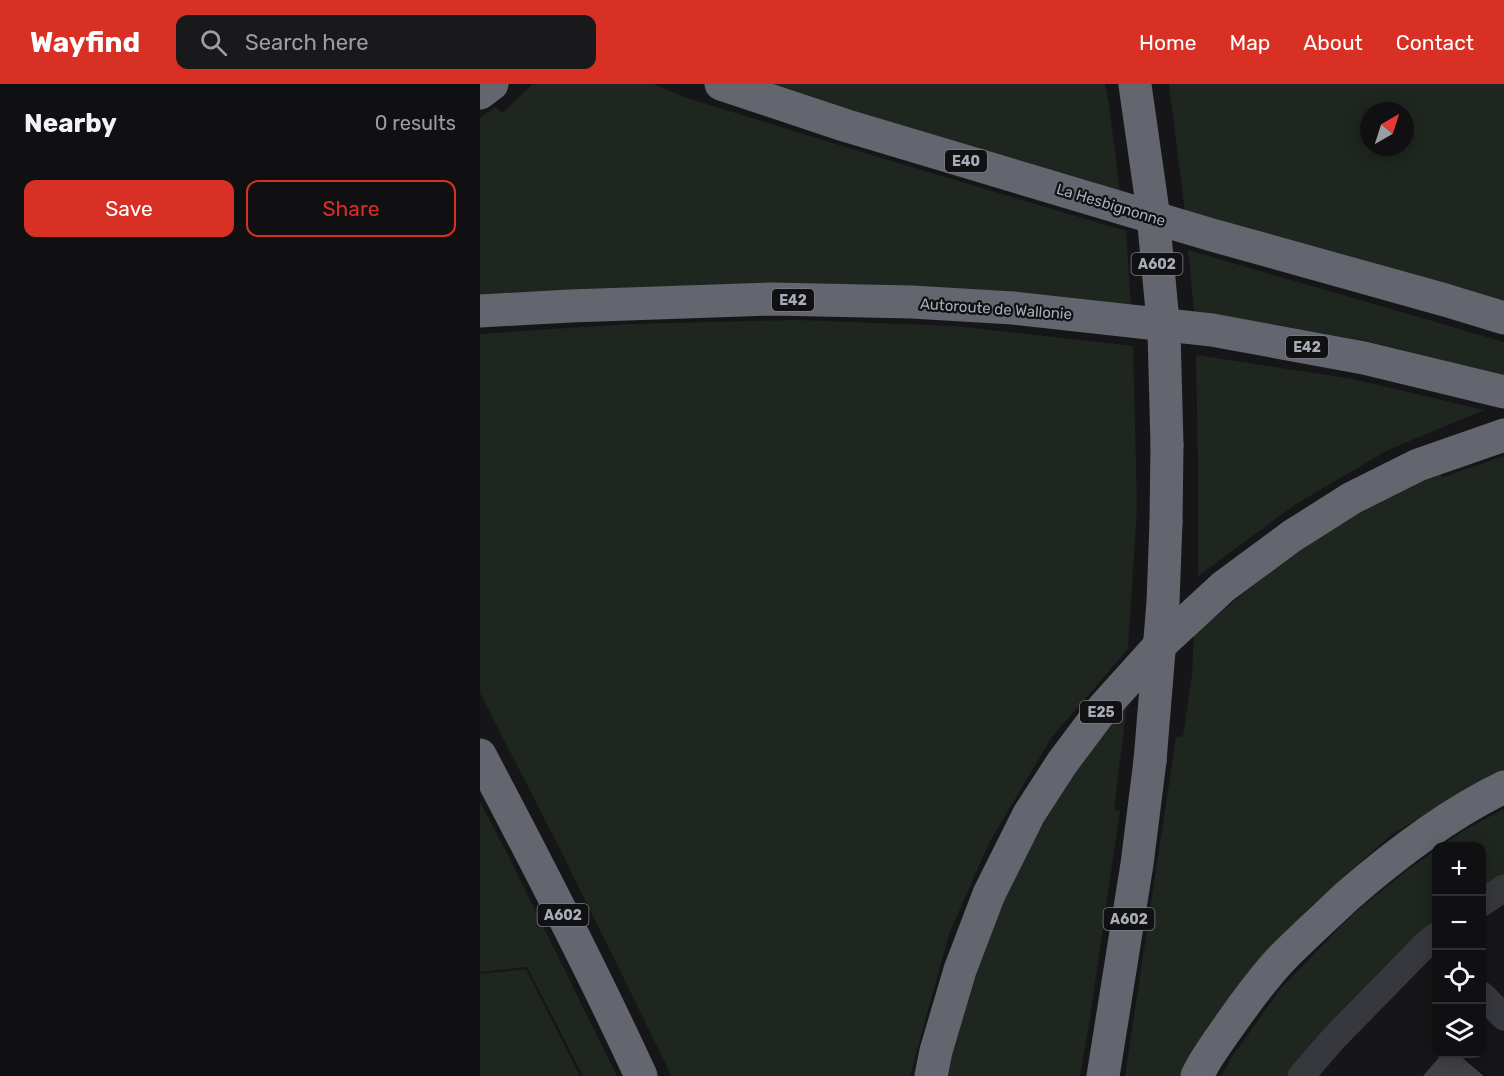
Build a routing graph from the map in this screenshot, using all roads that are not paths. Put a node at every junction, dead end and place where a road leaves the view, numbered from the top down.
1 (721, 84) edge
2 (1135, 84) edge
3 (480, 311) edge
4 (1504, 318) edge
5 (1504, 392) edge
6 (1504, 435) edge
7 (480, 755) edge
8 (1504, 787) edge
9 (1504, 888) edge
10 (1486, 900) edge
11 (1432, 944) edge
12 (1486, 999) edge
13 (1504, 1017) edge
14 (641, 1076) edge
15 (931, 1076) edge
16 (1103, 1076) edge
17 (1197, 1076) edge
18 (1301, 1076) edge

1 - 4 highway, La Hesbignonne / E40
2 - 16 highway, A602, bridge
3 - 5 highway, Autoroute de Wallonie / E42
6 - 15 highway, E25
7 - 14 highway, A602
8 - 17 highway
9 - 10 street
11 - 18 street
12 - 13 street

